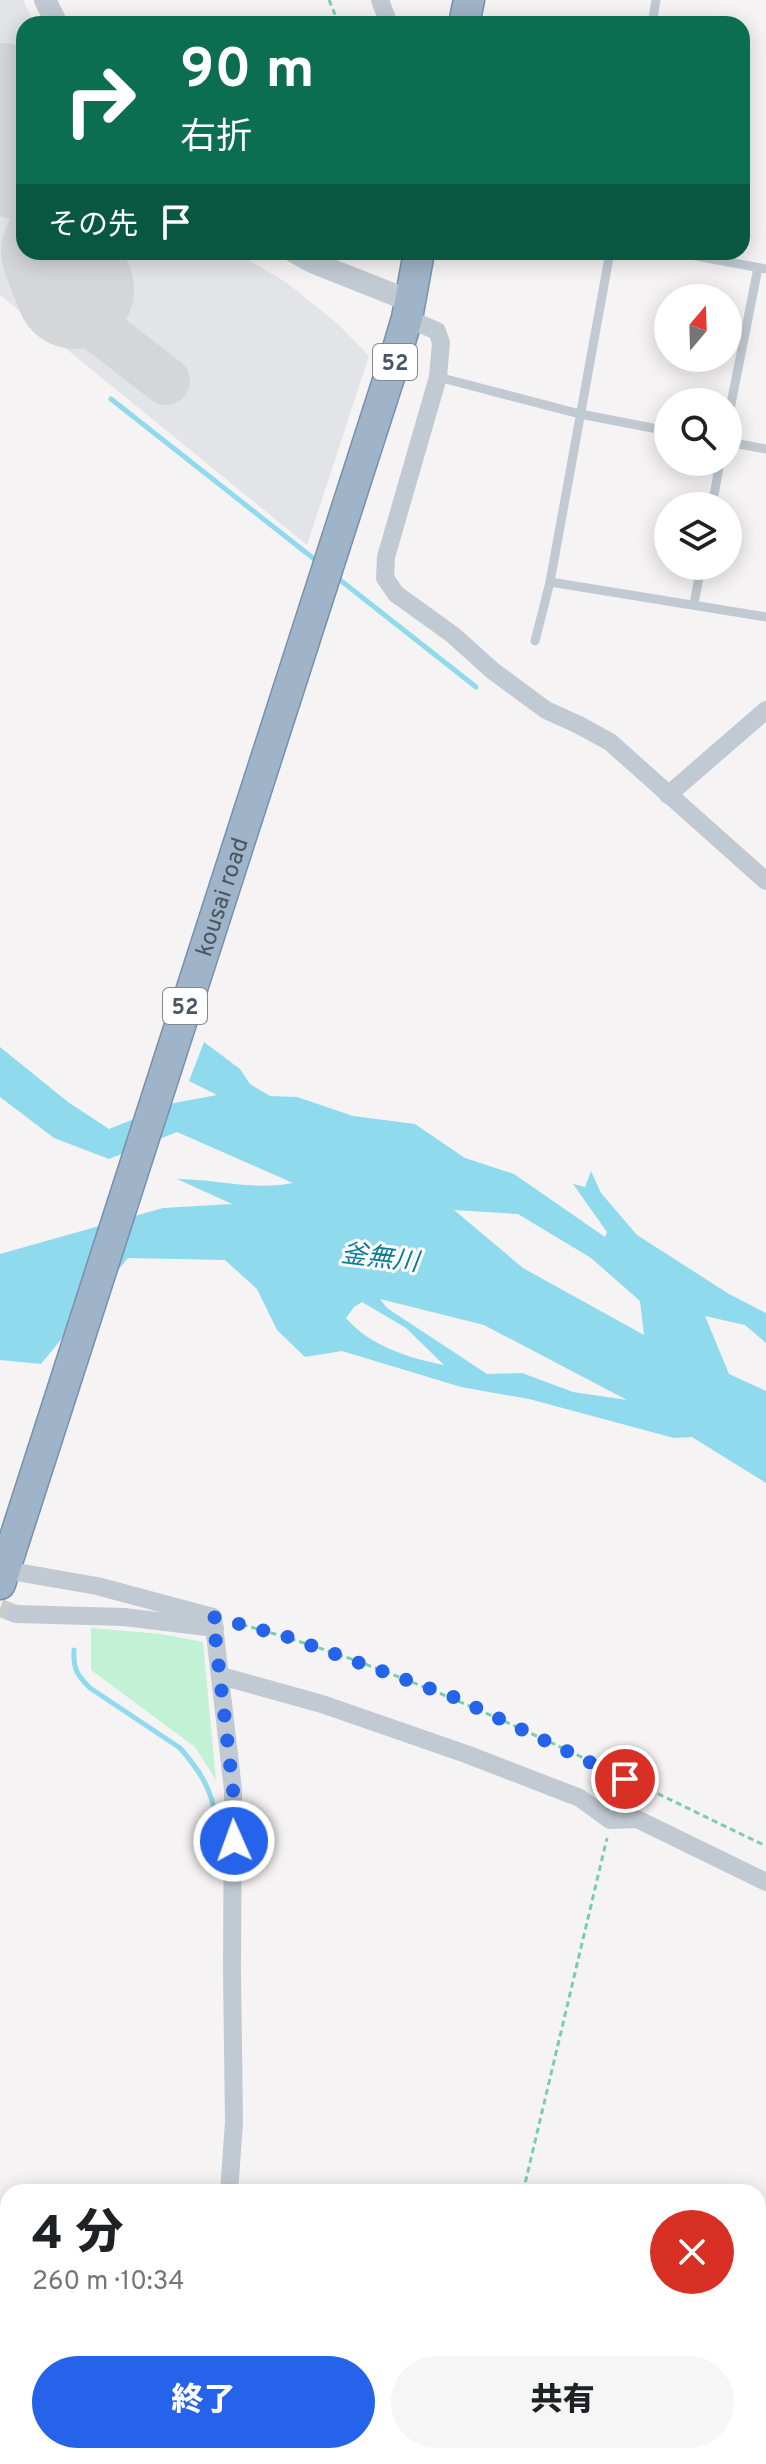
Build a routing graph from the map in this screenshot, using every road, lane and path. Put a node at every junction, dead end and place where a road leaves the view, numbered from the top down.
1 (308, 260) edge
2 (417, 260) edge
3 (609, 260) edge
4 (718, 260) edge
5 (762, 268) edge
6 (408, 309) junction
7 (438, 377) junction
8 (735, 388) edge
9 (580, 414) junction
10 (654, 428) edge
11 (742, 445) edge
12 (766, 449) edge
13 (698, 580) edge
14 (550, 582) junction
15 (694, 604) junction
16 (766, 617) edge
17 (535, 641) dead end
18 (766, 710) edge
19 (668, 795) junction
20 (766, 881) edge
21 (4, 1567) edge
22 (16, 1614) tunnel mouth
23 (214, 1623) junction
24 (221, 1676) junction
25 (610, 1820) junction
26 (766, 1846) edge
27 (766, 1882) edge
28 (230, 2184) edge
29 (525, 2184) edge

1 - 6 street
2 - 6 highway, kousai road / 52
3 - 9 lane
4 - 5 lane
5 - 8 lane
6 - 7 street
6 - 21 highway, kousai road / 52
7 - 9 lane
7 - 19 street
9 - 10 lane
9 - 14 lane
11 - 12 lane
13 - 15 lane
14 - 15 lane
14 - 17 lane
15 - 16 lane
18 - 19 street
19 - 20 street
21 - 23 street
22 - 23 street
23 - 24 street
23 - 26 path
24 - 25 street
24 - 28 street
25 - 27 street
25 - 29 path

